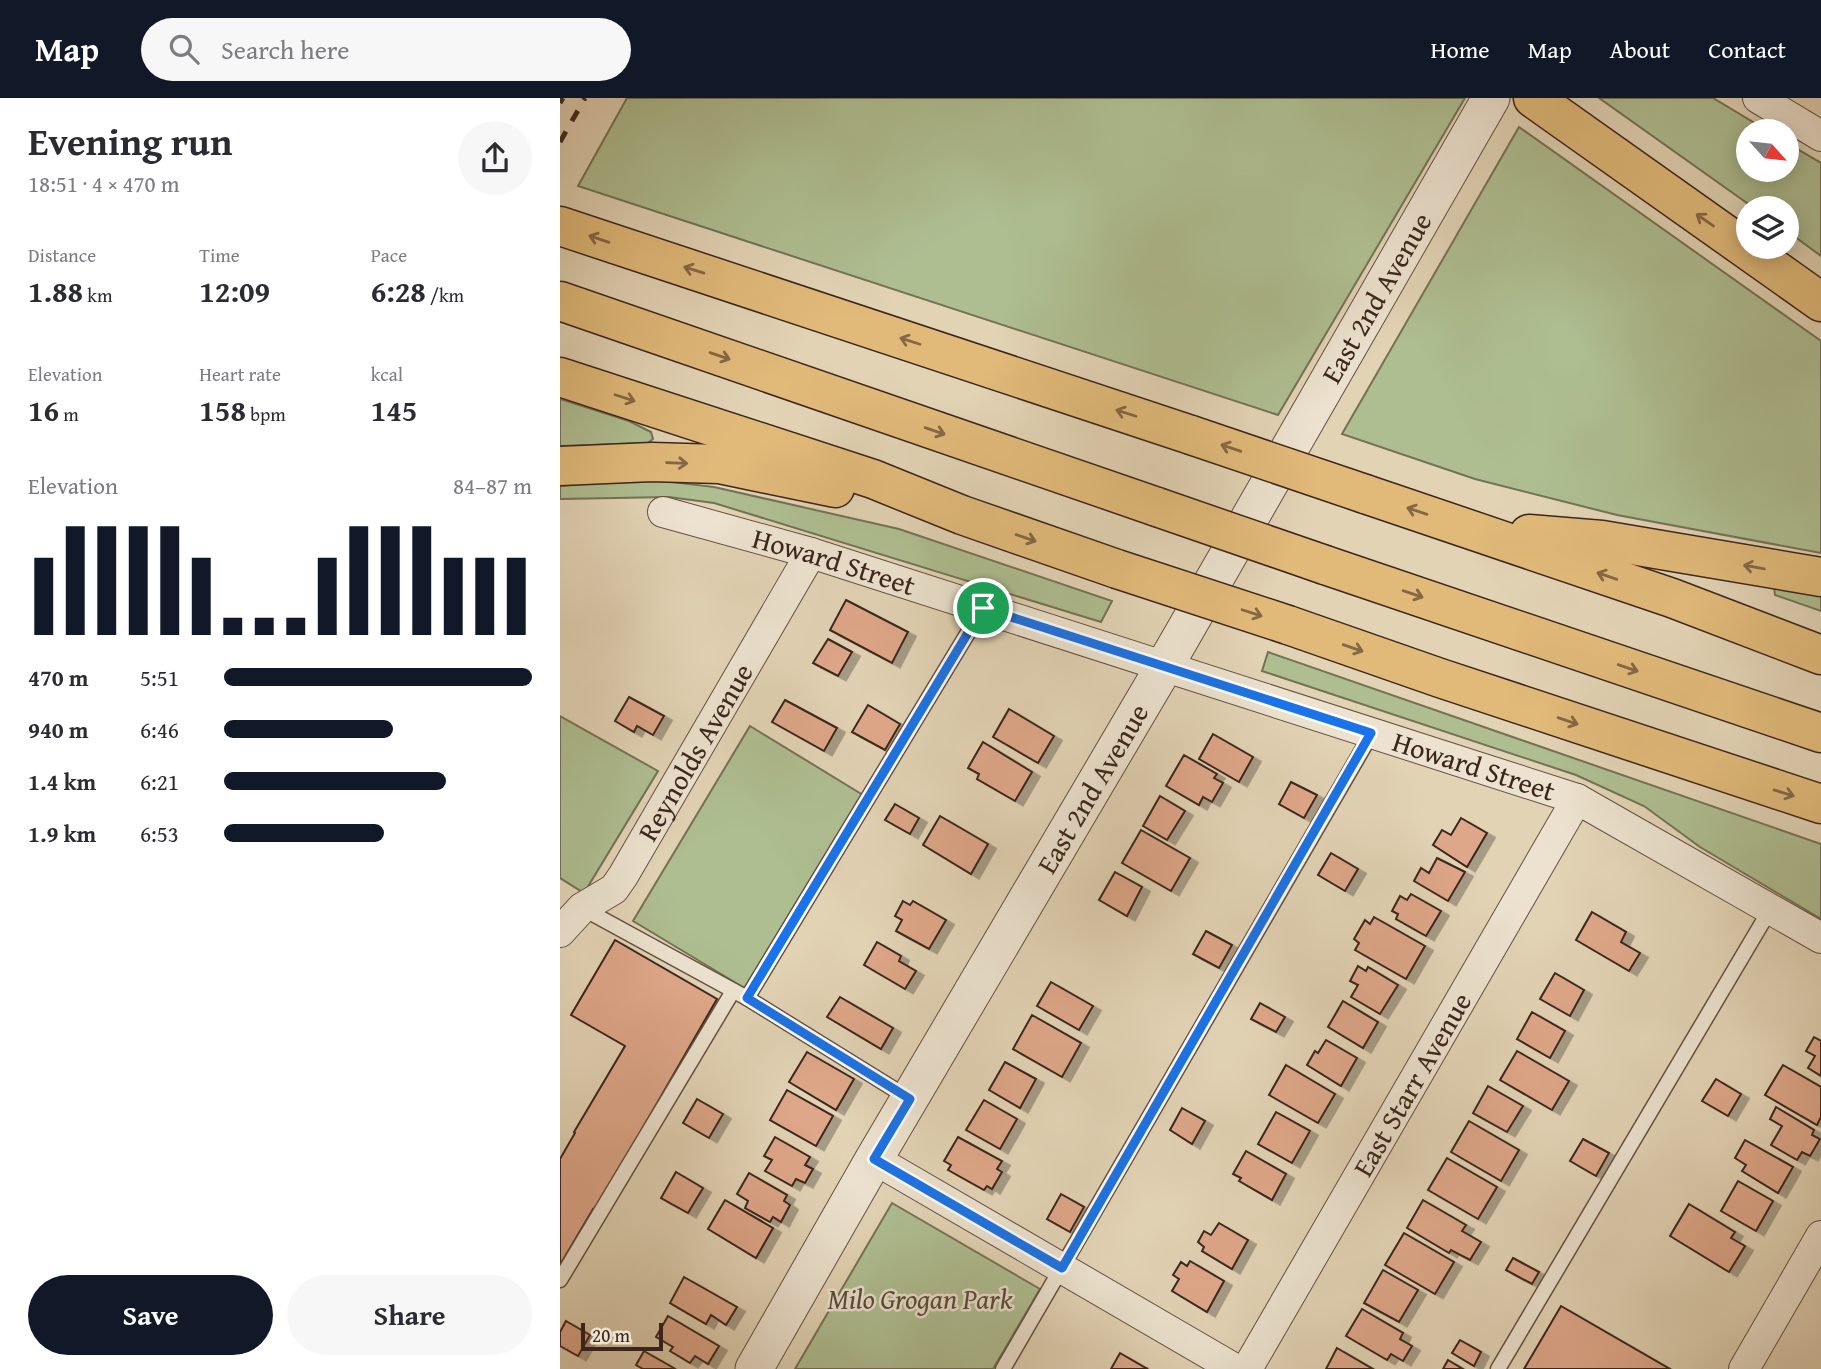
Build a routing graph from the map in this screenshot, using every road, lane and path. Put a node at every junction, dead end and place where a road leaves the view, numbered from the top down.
1 (1492, 98) edge
2 (1758, 98) edge
3 (1537, 101) edge
4 (1821, 136) edge
5 (560, 226) edge
6 (560, 301) edge
7 (1821, 302) edge
8 (560, 377) edge
9 (560, 466) edge
10 (663, 512) dead end
11 (962, 515) junction
12 (1469, 529) junction
13 (811, 553) junction
14 (1821, 577) edge
15 (983, 608) junction
16 (1821, 654) edge
17 (1164, 667) junction
18 (1371, 733) junction
19 (1821, 733) edge
20 (1577, 799) junction
21 (1821, 804) edge
22 (582, 908) junction
23 (1771, 908) junction
24 (560, 932) edge
25 (1821, 938) edge
26 (733, 991) junction
27 (747, 998) junction
28 (910, 1099) junction
29 (874, 1159) junction
30 (1821, 1236) edge
31 (1062, 1268) junction
32 (560, 1280) edge
33 (754, 1369) edge
34 (1003, 1369) edge
35 (1235, 1369) edge
36 (1247, 1369) edge
37 (1498, 1369) edge
38 (1744, 1369) edge

1 - 17 street, East 2nd Avenue
2 - 4 street
7 -> 3 highway
12 -> 5 highway, bridge
6 -> 19 highway, bridge
8 -> 11 highway
9 -> 11 highway
10 - 13 street, Howard Street
11 -> 21 highway, bridge
14 -> 12 highway
16 -> 12 highway
13 - 15 street, Howard Street
13 - 22 street, Reynolds Avenue
15 - 17 street, Howard Street
15 - 27 lane
17 - 18 street, Howard Street
17 - 28 street, East 2nd Avenue
18 - 20 street, Howard Street
18 - 31 lane
20 - 23 street, Howard Street
20 - 36 street, East Starr Avenue
22 - 24 street, Reynolds Avenue
22 - 26 lane
23 - 25 street, Howard Street
23 - 37 lane
26 - 27 lane
26 - 32 lane
27 - 28 lane
28 - 29 street, East 2nd Avenue
29 - 31 street
29 - 33 street, East 2nd Avenue
30 - 38 street
31 - 34 lane
31 - 35 street

